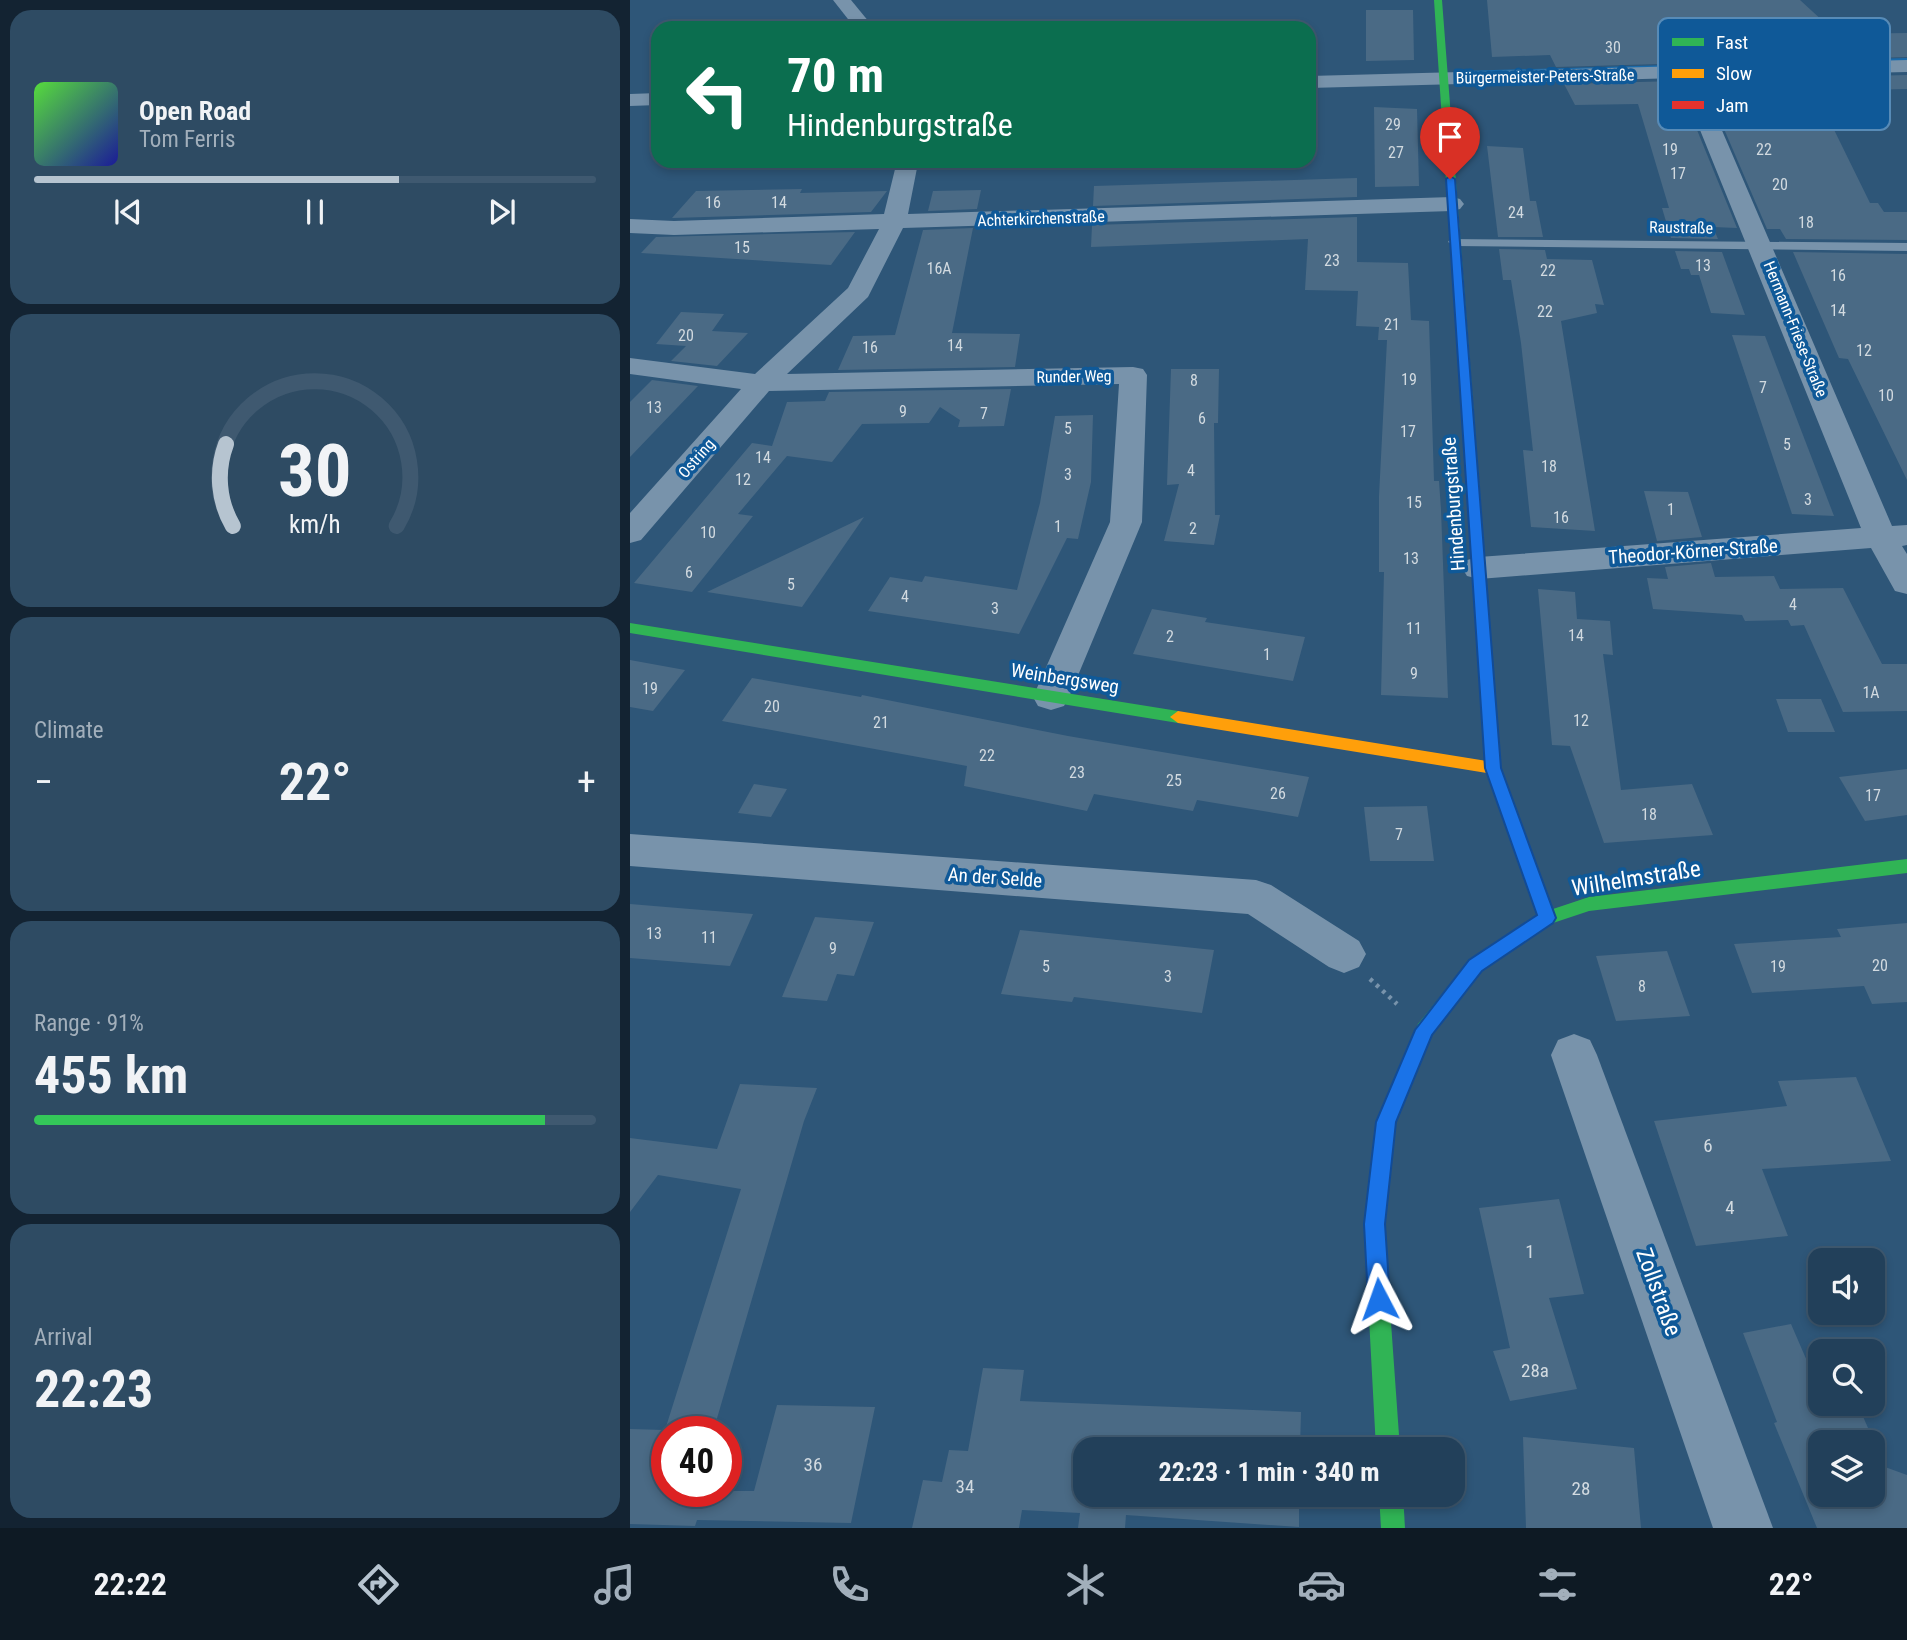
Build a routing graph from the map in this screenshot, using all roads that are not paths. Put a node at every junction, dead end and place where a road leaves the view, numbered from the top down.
1 (1438, 0) edge
2 (843, 1) edge
3 (863, 1) edge
4 (859, 21) edge
5 (1658, 74) edge
6 (1445, 79) junction
7 (1316, 82) edge
8 (651, 99) edge
9 (630, 100) edge
10 (1711, 130) edge
11 (907, 168) edge
12 (1452, 204) junction
13 (894, 222) junction
14 (630, 226) edge
15 (1455, 242) junction
16 (1761, 246) junction
17 (1907, 247) edge
18 (630, 366) edge
19 (761, 383) junction
20 (630, 533) edge
21 (1894, 536) edge
22 (1479, 568) junction
23 (1907, 583) edge
24 (630, 628) edge
25 (1051, 698) junction
26 (1493, 768) junction
27 (630, 850) edge
28 (1907, 866) edge
29 (1547, 918) junction
30 (1344, 954) road end
31 (1574, 1055) dead end
32 (1387, 1437) edge
33 (1392, 1507) edge
34 (1393, 1528) edge
35 (1743, 1528) edge

1 - 6 street, Hindenburgstraße
2 - 3 street
2 - 4 street
5 - 6 street, Bürgermeister-Peters-Straße
6 - 7 street, Bürgermeister-Peters-Straße
6 - 12 street, Hindenburgstraße
8 - 9 street
10 - 16 street, Hermann-Friese-Straße
11 - 13 street, Ostring
12 - 13 street, Achterkirchenstraße
12 - 15 street, Hindenburgstraße
13 - 14 street, Achterkirchenstraße
13 - 19 street, Ostring
15 - 16 lane, Raustraße
15 - 22 street, Hindenburgstraße
16 - 17 lane, Raustraße
16 - 21 street, Hermann-Friese-Straße
18 - 19 street
19 - 20 street, Ostring
19 - 25 street, Runder Weg
21 - 22 street, Theodor-Körner-Straße
21 - 23 street, Hermann-Friese-Straße
22 - 26 street, Hindenburgstraße
24 - 25 street, Weinbergsweg
25 - 26 street, Weinbergsweg
26 - 29 street, Hindenburgstraße
27 - 30 street, An der Selde
28 - 29 street, Wilhelmstraße
29 - 32 street, Wilhelmstraße
31 - 35 street, Zollstraße
33 - 34 street

